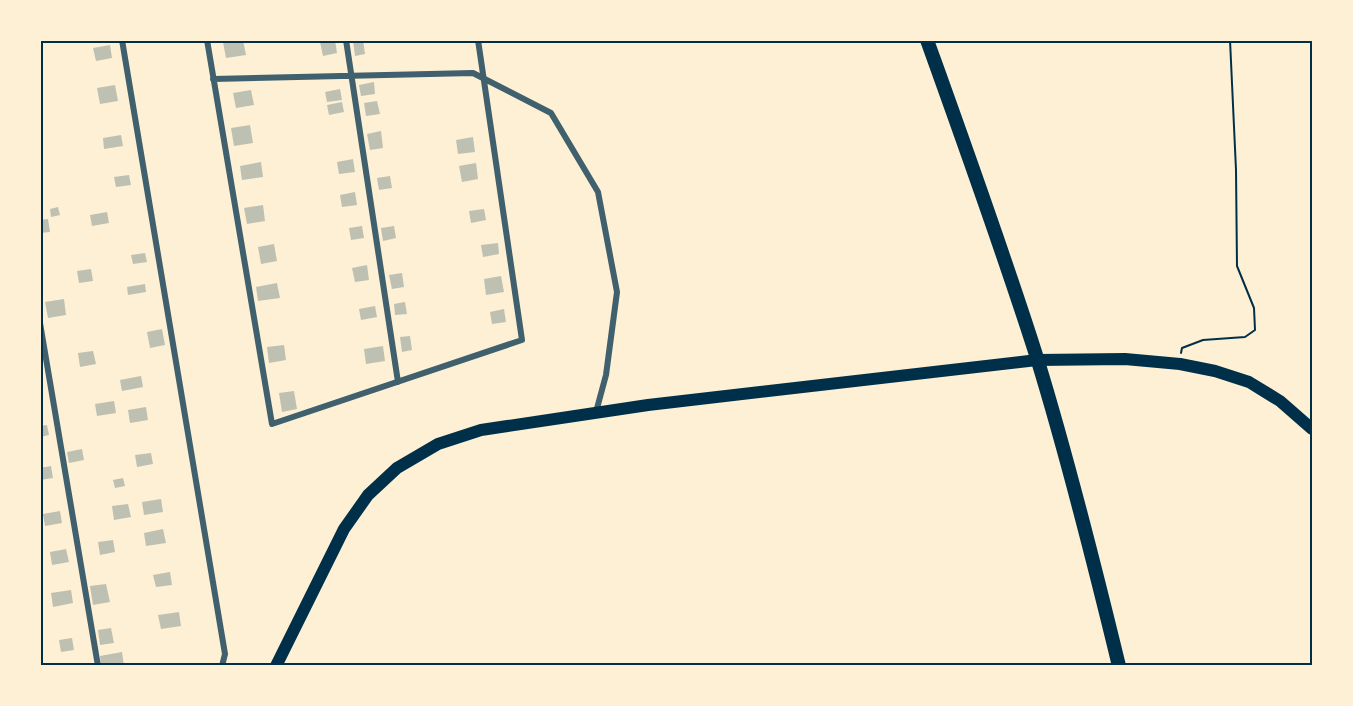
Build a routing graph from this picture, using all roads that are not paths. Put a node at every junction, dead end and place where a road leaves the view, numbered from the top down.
1 (122, 40) edge
2 (207, 40) edge
3 (346, 40) edge
4 (478, 40) edge
5 (927, 40) edge
6 (352, 76) junction
7 (484, 78) junction
8 (213, 79) junction
9 (40, 323) edge
10 (1037, 360) junction
11 (398, 382) junction
12 (596, 412) junction
13 (1312, 429) edge
14 (98, 666) edge
15 (222, 666) edge
16 (276, 666) edge
17 (1119, 666) edge

1 - 15 street
2 - 8 street
3 - 6 street
4 - 7 street
5 - 10 highway
6 - 7 street
6 - 8 street
6 - 11 street
7 - 11 street
7 - 12 street
8 - 11 street
9 - 14 street
10 - 12 main road
10 - 13 main road
10 - 17 highway
12 - 16 main road

